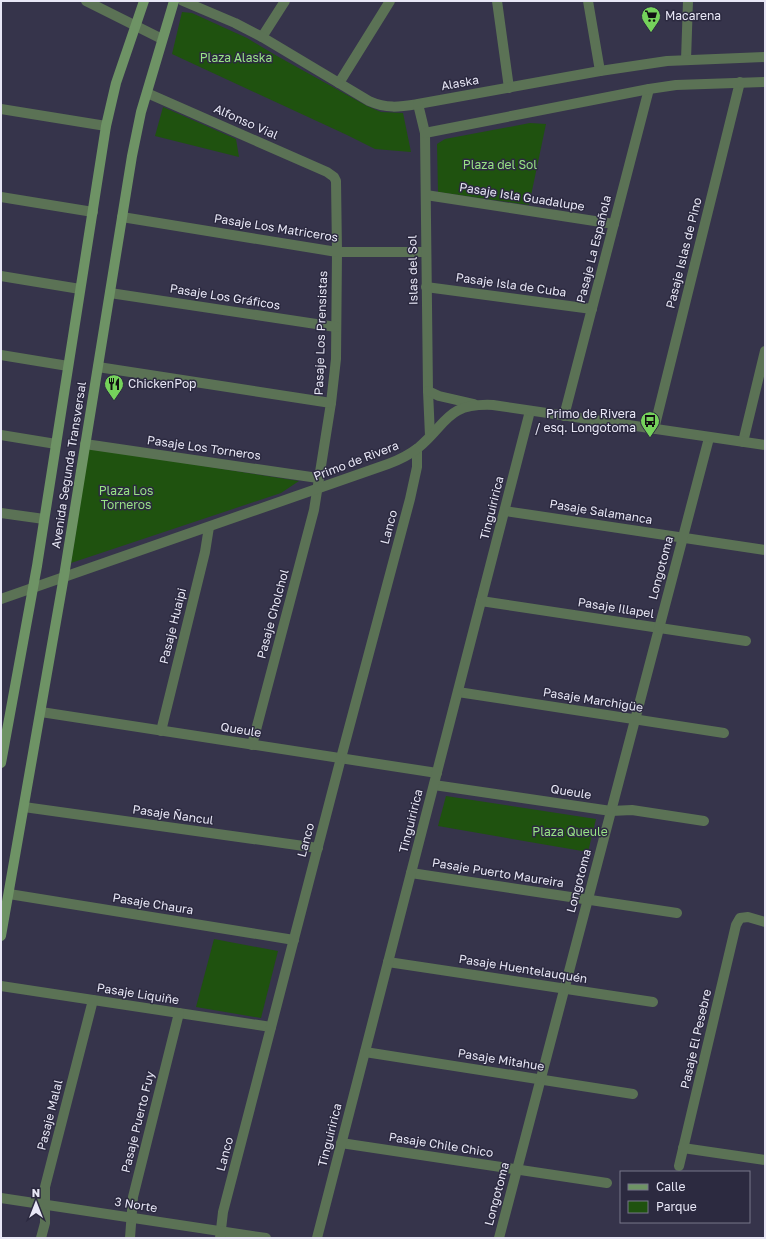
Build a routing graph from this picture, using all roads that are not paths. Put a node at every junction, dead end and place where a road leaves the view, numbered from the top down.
1 (86, 1) edge
2 (144, 1) edge
3 (174, 1) edge
4 (183, 1) edge
5 (285, 1) edge
6 (390, 1) edge
7 (497, 1) edge
8 (588, 1) edge
9 (688, 1) edge
10 (135, 26) junction
11 (262, 37) junction
12 (162, 39) junction
13 (765, 57) edge
14 (686, 60) junction
15 (600, 71) junction
16 (740, 82) junction
17 (765, 82) edge
18 (339, 83) junction
19 (509, 88) junction
20 (649, 89) junction
21 (147, 93) junction
22 (418, 104) junction
23 (1, 109) edge
24 (106, 126) junction
25 (425, 133) junction
26 (334, 177) joint
27 (426, 195) junction
28 (1, 197) edge
29 (93, 212) junction
30 (122, 217) junction
31 (614, 224) junction
32 (337, 252) junction
33 (426, 252) junction
34 (1, 276) edge
35 (426, 287) junction
36 (80, 289) junction
37 (110, 293) junction
38 (592, 309) junction
39 (336, 327) junction
40 (765, 351) edge
41 (1, 355) edge
42 (68, 366) junction
43 (98, 367) junction
44 (428, 390) junction
45 (331, 403) junction
46 (478, 404) junction
47 (530, 411) junction
48 (564, 416) junction
49 (654, 429) junction
50 (1, 435) edge
51 (430, 436) junction
52 (709, 438) junction
53 (743, 442) junction
54 (56, 444) junction
55 (85, 444) junction
56 (765, 445) edge
57 (417, 449) junction
58 (318, 478) junction
59 (317, 490) junction
60 (504, 511) junction
61 (1, 513) edge
62 (44, 519) junction
63 (209, 527) junction
64 (683, 538) junction
65 (765, 550) edge
66 (64, 576) junction
67 (33, 587) junction
68 (1, 593) edge
69 (12, 594) junction
70 (1, 598) edge
71 (481, 601) junction
72 (659, 628) junction
73 (746, 641) dead end
74 (458, 692) junction
75 (41, 712) junction
76 (635, 719) junction
77 (160, 731) junction
78 (724, 733) dead end
79 (252, 745) junction
80 (341, 758) junction
81 (1, 762) edge
82 (437, 773) junction
83 (434, 784) junction
84 (24, 807) junction
85 (611, 811) junction
86 (704, 821) dead end
87 (318, 848) junction
88 (411, 873) junction
89 (9, 894) junction
90 (588, 900) junction
91 (676, 913) dead end
92 (765, 922) edge
93 (1, 936) edge
94 (294, 940) junction
95 (388, 962) junction
96 (1, 986) edge
97 (564, 988) junction
98 (93, 1000) junction
99 (653, 1002) dead end
100 (180, 1013) junction
101 (271, 1027) junction
102 (364, 1052) junction
103 (541, 1080) junction
104 (633, 1094) dead end
105 (341, 1143) junction
106 (683, 1148) junction
107 (765, 1160) edge
108 (679, 1166) dead end
109 (517, 1169) junction
110 (608, 1183) dead end
111 (1, 1198) edge
112 (44, 1204) junction
113 (131, 1218) junction
114 (220, 1235) edge
115 (41, 1238) edge
116 (130, 1238) edge
117 (266, 1238) edge
118 (317, 1238) edge
119 (499, 1238) edge

1 - 10 street
2 - 10 main road, Avenida Segunda Transversal
3 - 12 main road, Avenida Segunda Transversal
4 - 11 street, Alaska
5 - 11 street
6 - 18 street
7 - 19 street
8 - 15 street
9 - 14 street
10 - 12 street
10 - 24 main road, Avenida Segunda Transversal
11 - 18 street, Alaska
12 - 21 main road, Avenida Segunda Transversal
13 - 14 street, Alaska
14 - 15 street, Alaska
15 - 19 street, Alaska
16 - 17 street
16 - 20 street
16 - 49 street, Pasaje Islas de Pino
18 - 22 street, Alaska
19 - 22 street, Alaska
20 - 25 street
20 - 31 street, Pasaje La Española
21 - 26 street, Alfonso Vial
21 - 30 main road, Avenida Segunda Transversal
22 - 25 street, Islas del Sol
23 - 24 street
24 - 29 main road, Avenida Segunda Transversal
25 - 27 street, Islas del Sol
26 - 32 street, Pasaje Los Prensistas
27 - 31 street, Pasaje Isla Guadalupe
27 - 33 street, Islas del Sol
28 - 29 street
29 - 36 main road, Avenida Segunda Transversal
30 - 32 street, Pasaje Los Matriceros
30 - 37 main road, Avenida Segunda Transversal
31 - 38 street, Pasaje La Española
32 - 33 street, Pasaje Los Matriceros
32 - 39 street, Pasaje Los Prensistas
33 - 35 street, Islas del Sol
34 - 36 street
35 - 38 street, Pasaje Isla de Cuba
35 - 44 street, Islas del Sol
36 - 42 main road, Avenida Segunda Transversal
37 - 39 street, Pasaje Los Gráficos
37 - 43 main road, Avenida Segunda Transversal
38 - 48 street, Pasaje La Española
39 - 45 street, Pasaje Los Prensistas
40 - 53 street
41 - 42 street
42 - 54 main road, Avenida Segunda Transversal
43 - 45 street
43 - 55 main road, Avenida Segunda Transversal
44 - 46 street
44 - 51 street, Islas del Sol
45 - 58 street, Pasaje Los Prensistas
46 - 47 street, Primo de Rivera
46 - 51 street, Primo de Rivera
47 - 48 street, Primo de Rivera
47 - 60 street, Tinguiririca
48 - 49 street, Primo de Rivera
49 - 52 street, Primo de Rivera
50 - 54 street
51 - 57 street, Primo de Rivera
52 - 53 street, Primo de Rivera
52 - 64 street, Longotoma
53 - 56 street, Primo de Rivera
54 - 62 main road, Avenida Segunda Transversal
55 - 58 street, Pasaje Los Torneros
55 - 66 main road, Avenida Segunda Transversal
57 - 59 street, Primo de Rivera
57 - 80 street, Lanco
58 - 59 street, Pasaje Los Prensistas
59 - 63 street, Primo de Rivera
59 - 79 street, Pasaje Cholchol
60 - 64 street, Pasaje Salamanca
60 - 71 street, Tinguiririca
61 - 62 street
62 - 67 main road, Avenida Segunda Transversal
63 - 66 street, Primo de Rivera
63 - 77 street, Pasaje Huaipi
64 - 65 street, Pasaje Salamanca
64 - 72 street, Longotoma
66 - 67 street, Primo de Rivera
66 - 75 main road, Avenida Segunda Transversal
67 - 69 street, Primo de Rivera
67 - 81 main road, Avenida Segunda Transversal
68 - 69 street
69 - 70 street, Primo de Rivera
71 - 72 street, Pasaje Illapel
71 - 74 street, Tinguiririca
72 - 73 street, Pasaje Illapel
72 - 76 street, Longotoma
74 - 76 street, Pasaje Marchigüe
74 - 82 street, Tinguiririca
75 - 77 street, Queule
75 - 84 main road, Avenida Segunda Transversal
76 - 78 street, Pasaje Marchigüe
76 - 85 street, Longotoma
77 - 79 street, Queule
79 - 80 street, Queule
80 - 82 street, Queule
80 - 87 street, Lanco
82 - 83 street, Tinguiririca
83 - 85 street, Queule
83 - 88 street, Tinguiririca
84 - 87 street, Pasaje Ñancul
84 - 89 main road, Avenida Segunda Transversal
85 - 86 street, Queule
85 - 90 street, Longotoma
87 - 94 street, Lanco
88 - 90 street, Pasaje Puerto Maureira
88 - 95 street, Tinguiririca
89 - 93 main road, Avenida Segunda Transversal
89 - 94 street, Pasaje Chaura
90 - 91 street, Pasaje Puerto Maureira
90 - 97 street, Longotoma
92 - 106 street, Pasaje El Pesebre
94 - 101 street, Lanco
95 - 97 street, Pasaje Huentelauquén
95 - 102 street, Tinguiririca
96 - 98 street, Pasaje Liquiñe
97 - 99 street, Pasaje Huentelauquén
97 - 103 street, Longotoma
98 - 100 street, Pasaje Liquiñe
98 - 112 street, Pasaje Malal
100 - 101 street, Pasaje Liquiñe
100 - 113 street, Pasaje Puerto Fuy
101 - 114 street, Lanco
102 - 103 street, Pasaje Mitahue
102 - 105 street, Tinguiririca
103 - 104 street, Pasaje Mitahue
103 - 109 street, Longotoma
105 - 109 street, Pasaje Chile Chico
105 - 118 street, Tinguiririca
106 - 107 street
106 - 108 street, Pasaje El Pesebre
109 - 110 street, Pasaje Chile Chico
109 - 119 street, Longotoma
111 - 112 street, 3 Norte
112 - 113 street, 3 Norte
112 - 115 street, Pasaje Malal
113 - 114 street, 3 Norte
113 - 116 street, Pasaje Puerto Fuy
114 - 117 street, 3 Norte

